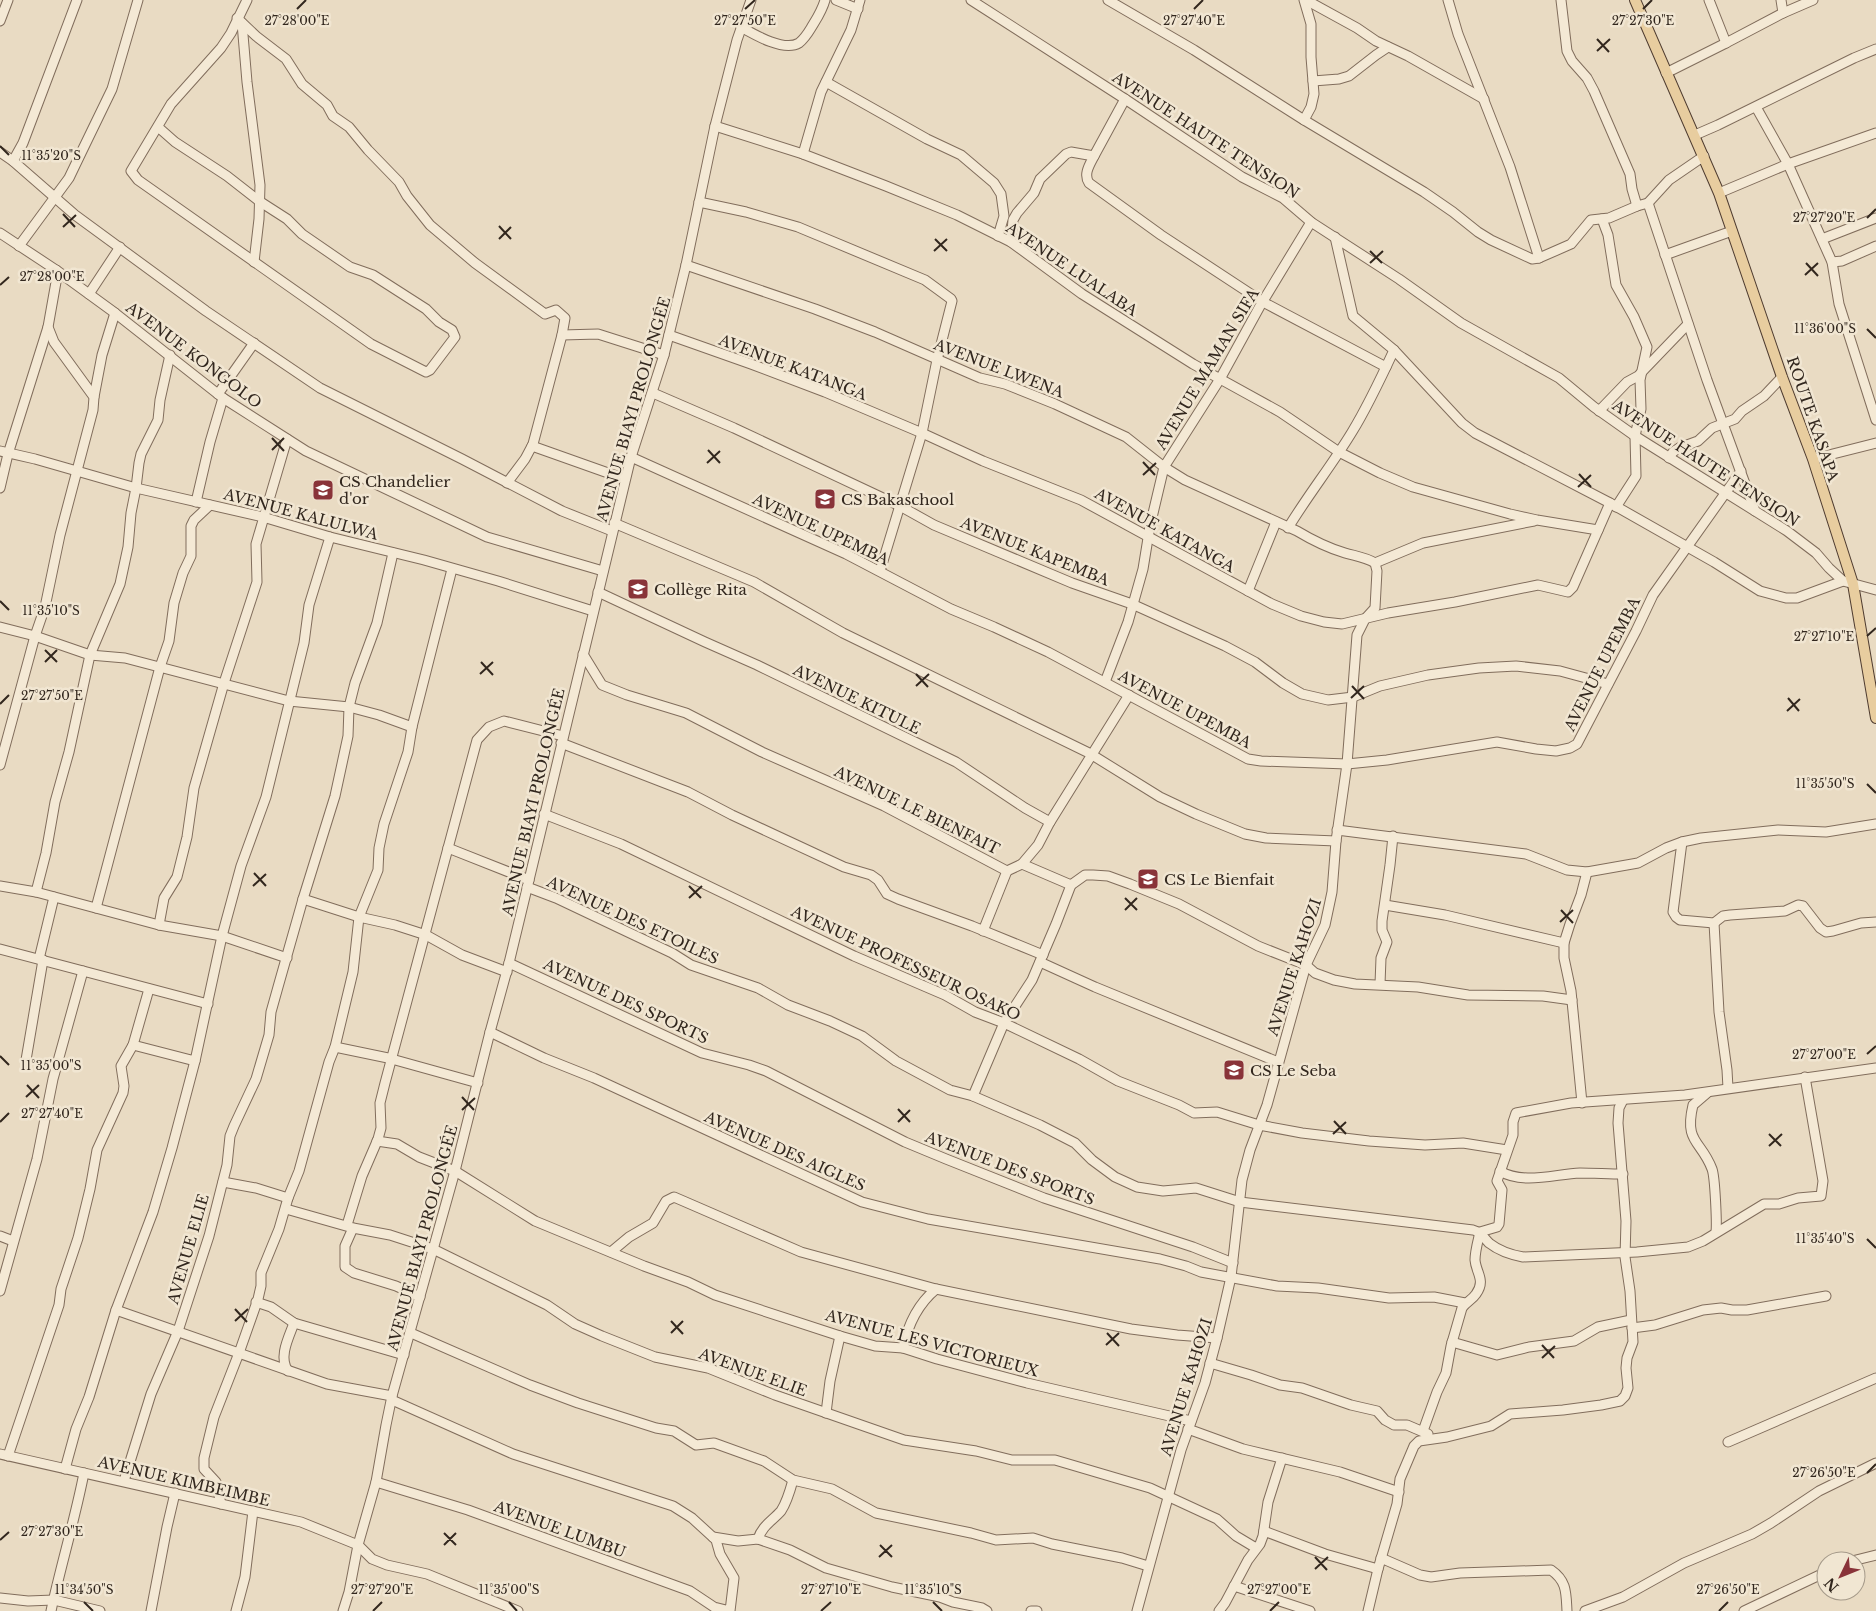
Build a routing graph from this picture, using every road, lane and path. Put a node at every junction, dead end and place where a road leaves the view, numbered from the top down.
1 (8, 0) edge
2 (77, 0) edge
3 (138, 0) edge
4 (247, 0) edge
5 (751, 0) edge
6 (825, 0) edge
7 (836, 0) edge
8 (971, 0) edge
9 (1305, 0) edge
10 (1448, 0) edge
11 (1561, 0) edge
12 (1635, 0) edge
13 (1709, 0) edge
14 (1780, 0) edge
15 (1813, 0) edge
16 (1115, 1) edge
17 (859, 5) edge
18 (1783, 13) junction
19 (0, 21) edge
20 (239, 21) junction
21 (741, 27) junction
22 (1726, 42) junction
23 (1388, 47) junction
24 (1876, 49) edge
25 (1666, 73) junction
26 (1312, 81) junction
27 (826, 82) junction
28 (1125, 99) junction
29 (1484, 99) junction
30 (1756, 107) junction
31 (1304, 120) junction
32 (715, 126) junction
33 (158, 127) junction
34 (1876, 133) edge
35 (1695, 134) junction
36 (0, 152) edge
37 (803, 154) junction
38 (1094, 156) junction
39 (1704, 156) junction
40 (13, 161) junction
41 (1788, 164) junction
42 (1719, 193) junction
43 (54, 196) junction
44 (259, 201) junction
45 (699, 202) junction
46 (1648, 203) junction
47 (1637, 206) junction
48 (1876, 218) edge
49 (1602, 219) junction
50 (1311, 222) junction
51 (1732, 231) junction
52 (998, 236) junction
53 (1, 237) edge
54 (1335, 237) junction
55 (1822, 239) junction
56 (1011, 242) junction
57 (18, 246) junction
58 (1876, 246) edge
59 (120, 247) junction
60 (1665, 255) junction
61 (1539, 258) junction
62 (254, 262) junction
63 (1832, 262) junction
64 (686, 265) junction
65 (56, 270) junction
66 (89, 294) junction
67 (1263, 302) junction
68 (115, 313) junction
69 (1688, 324) junction
70 (48, 327) junction
71 (562, 335) junction
72 (669, 335) junction
73 (254, 342) junction
74 (1394, 350) junction
75 (664, 355) junction
76 (170, 356) junction
77 (937, 360) junction
78 (1386, 367) junction
79 (1642, 373) junction
80 (1782, 377) junction
81 (1220, 379) junction
82 (653, 393) junction
83 (221, 396) junction
84 (94, 397) junction
85 (1599, 410) junction
86 (1876, 420) edge
87 (1724, 424) junction
88 (922, 433) junction
89 (1635, 436) junction
90 (287, 439) junction
91 (1876, 443) edge
92 (532, 446) junction
93 (1339, 452) junction
94 (4, 453) edge
95 (631, 457) junction
96 (1669, 458) junction
97 (1813, 459) junction
98 (1164, 467) junction
99 (77, 470) junction
100 (1741, 471) junction
101 (625, 479) junction
102 (507, 482) junction
103 (0, 488) edge
104 (136, 488) junction
105 (1725, 492) junction
106 (196, 502) junction
107 (210, 505) junction
108 (1613, 505) junction
109 (900, 506) junction
110 (1755, 511) junction
111 (263, 517) junction
112 (1537, 520) junction
113 (1276, 522) junction
114 (613, 527) junction
115 (1288, 528) junction
116 (1598, 530) junction
117 (1148, 536) junction
118 (330, 537) junction
119 (1686, 548) junction
120 (393, 553) junction
121 (1375, 563) junction
122 (452, 569) junction
123 (603, 571) junction
124 (880, 571) junction
125 (1848, 583) junction
126 (1876, 590) edge
127 (1248, 591) junction
128 (598, 592) junction
129 (1132, 604) junction
130 (593, 611) junction
131 (1365, 619) junction
132 (0, 627) edge
133 (34, 636) junction
134 (90, 654) junction
135 (583, 654) junction
136 (160, 667) junction
137 (1872, 671) edge
138 (1105, 682) junction
139 (224, 683) junction
140 (1608, 684) junction
141 (1129, 695) junction
142 (1353, 697) junction
143 (289, 701) junction
144 (349, 708) junction
145 (1876, 718) edge
146 (412, 727) junction
147 (562, 740) junction
148 (1092, 756) junction
149 (1347, 764) junction
150 (0, 765) edge
151 (544, 814) junction
152 (1050, 822) junction
153 (1876, 824) edge
154 (1337, 830) junction
155 (1392, 836) junction
156 (1336, 841) junction
157 (1682, 842) junction
158 (448, 848) junction
159 (1022, 864) junction
160 (1007, 871) junction
161 (1587, 872) junction
162 (528, 883) junction
163 (1071, 885) junction
164 (0, 886) edge
165 (36, 892) junction
166 (54, 897) junction
167 (303, 899) junction
168 (1385, 905) junction
169 (96, 908) junction
170 (359, 917) junction
171 (1876, 922) edge
172 (1714, 923) junction
173 (159, 925) junction
174 (983, 930) junction
175 (426, 935) junction
176 (222, 936) junction
177 (1564, 943) junction
178 (0, 949) edge
179 (287, 958) junction
180 (1041, 959) junction
181 (41, 960) junction
182 (510, 963) junction
183 (1306, 965) junction
184 (83, 971) junction
185 (507, 972) junction
186 (1380, 984) junction
187 (149, 989) junction
188 (1572, 1000) junction
189 (208, 1004) junction
190 (1004, 1023) junction
191 (490, 1032) junction
192 (133, 1045) junction
193 (336, 1047) junction
194 (392, 1059) junction
195 (26, 1060) dead end
196 (195, 1061) junction
197 (1278, 1062) junction
198 (1876, 1068) edge
199 (1805, 1077) junction
200 (478, 1083) junction
201 (1728, 1088) junction
202 (1710, 1091) junction
203 (973, 1096) junction
204 (1623, 1100) junction
205 (1582, 1103) junction
206 (1259, 1125) junction
207 (377, 1141) junction
208 (1507, 1150) junction
209 (455, 1171) junction
210 (1500, 1171) junction
211 (1623, 1174) junction
212 (222, 1182) junction
213 (288, 1198) junction
214 (1240, 1202) junction
215 (286, 1209) junction
216 (350, 1226) junction
217 (1480, 1232) junction
218 (1716, 1232) junction
219 (0, 1236) edge
220 (13, 1240) junction
221 (433, 1249) junction
222 (611, 1252) junction
223 (1625, 1252) junction
224 (1233, 1263) junction
225 (1231, 1277) junction
226 (936, 1288) junction
227 (0, 1291) edge
228 (1826, 1296) dead end
229 (420, 1297) junction
230 (256, 1302) junction
231 (1465, 1303) junction
232 (116, 1310) junction
233 (294, 1323) junction
234 (1632, 1324) junction
235 (178, 1331) junction
236 (411, 1333) junction
237 (840, 1336) junction
238 (1217, 1338) junction
239 (1452, 1342) junction
240 (903, 1348) junction
241 (239, 1353) junction
242 (404, 1355) junction
243 (1210, 1363) junction
244 (288, 1371) junction
245 (1876, 1378) edge
246 (392, 1398) junction
247 (826, 1413) junction
248 (1190, 1425) junction
249 (1423, 1432) junction
250 (1435, 1438) junction
251 (1728, 1442) dead end
252 (4, 1455) edge
253 (1282, 1458) junction
254 (1876, 1463) edge
255 (65, 1469) junction
256 (84, 1473) junction
257 (793, 1480) junction
258 (124, 1481) junction
259 (376, 1482) junction
260 (1399, 1492) junction
261 (176, 1493) junction
262 (1168, 1495) junction
263 (221, 1504) junction
264 (253, 1510) junction
265 (1264, 1532) junction
266 (714, 1537) junction
267 (758, 1539) junction
268 (358, 1545) junction
269 (1256, 1548) junction
270 (1381, 1558) junction
271 (1148, 1566) junction
272 (1378, 1569) junction
273 (1816, 1577) edge
274 (1234, 1586) junction
275 (0, 1598) edge
276 (54, 1600) junction
277 (52, 1611) edge
278 (100, 1611) edge
279 (151, 1611) edge
280 (236, 1611) edge
281 (343, 1611) edge
282 (518, 1611) edge
283 (730, 1611) edge
284 (987, 1611) edge
285 (1031, 1611) edge
286 (1036, 1611) edge
287 (1137, 1611) edge
288 (1219, 1611) edge
289 (1310, 1611) edge
290 (1368, 1611) edge
291 (1567, 1611) edge
292 (1585, 1611) edge
293 (1744, 1611) edge

1 - 19 street
2 - 40 street
3 - 43 street
4 - 20 street
5 - 21 street, AVENUE BIAYI PROLONGÉE
6 - 21 street
7 - 17 street
8 - 28 street, AVENUE HAUTE TENSION
9 - 23 street
9 - 26 street
10 - 29 street
11 - 47 street
12 - 25 main road, ROUTE KASAPA
13 - 22 street
14 - 18 street
15 - 18 street
16 - 31 street
17 - 27 street
18 - 22 street
20 - 33 street
20 - 44 street
20 - 71 street
21 - 32 street, AVENUE BIAYI PROLONGÉE
22 - 25 street
23 - 26 street
23 - 29 street
24 - 30 street
25 - 35 main road, ROUTE KASAPA
26 - 31 street
27 - 37 street
27 - 52 street
28 - 38 street
28 - 50 street, AVENUE HAUTE TENSION
29 - 61 street
30 - 35 street
30 - 41 street
31 - 61 street
32 - 37 street, AVENUE LUALABA
32 - 45 street, AVENUE BIAYI PROLONGÉE
33 - 44 street
33 - 62 street
34 - 41 street
35 - 39 main road, ROUTE KASAPA
36 - 40 street
37 - 52 street, AVENUE LUALABA
38 - 56 street
38 - 67 street
39 - 42 main road, ROUTE KASAPA
39 - 46 street
40 - 43 street
41 - 42 street
41 - 55 street
42 - 51 main road, ROUTE KASAPA
43 - 57 street
43 - 59 street
44 - 62 street
44 - 62 street
45 - 64 street, AVENUE BIAYI PROLONGÉE
45 - 77 street
46 - 47 street
46 - 60 street
47 - 49 street
48 - 55 street
49 - 61 street
49 - 79 street, AVENUE KATANGA
50 - 54 street, AVENUE HAUTE TENSION
50 - 67 street, AVENUE MAMAN SIFA
51 - 60 street
51 - 80 main road, ROUTE KASAPA
52 - 56 street, AVENUE LUALABA
53 - 57 street, AVENUE KONGOLO
54 - 74 street
54 - 85 street, AVENUE HAUTE TENSION
55 - 63 street
56 - 81 street, AVENUE LUALABA
57 - 65 street, AVENUE KONGOLO
58 - 63 street
59 - 66 street
59 - 73 street
60 - 69 street
63 - 86 street
64 - 72 street, AVENUE BIAYI PROLONGÉE
64 - 77 street, AVENUE LWENA
65 - 66 street, AVENUE KONGOLO
65 - 70 street
66 - 68 street, AVENUE KONGOLO
67 - 78 street
67 - 81 street, AVENUE MAMAN SIFA
68 - 76 street, AVENUE KONGOLO
68 - 84 street
69 - 79 street
69 - 87 street
70 - 84 street
70 - 94 street
71 - 75 street
71 - 92 street
72 - 75 street, AVENUE BIAYI PROLONGÉE
72 - 88 street, AVENUE KATANGA
73 - 83 street
73 - 102 street
74 - 78 street
74 - 108 street
75 - 82 street, AVENUE BIAYI PROLONGÉE
76 - 83 street, AVENUE KONGOLO
76 - 104 street
77 - 88 street
77 - 98 street, AVENUE LWENA
78 - 93 street
79 - 85 street
79 - 89 street, AVENUE KATANGA
80 - 87 street
80 - 97 main road, ROUTE KASAPA
81 - 93 street, AVENUE LUALABA
81 - 98 street, AVENUE MAMAN SIFA
82 - 95 street, AVENUE BIAYI PROLONGÉE
82 - 109 street, AVENUE KAPEMBA
83 - 90 street, AVENUE KONGOLO
83 - 106 street
84 - 99 street
85 - 89 street, AVENUE HAUTE TENSION
87 - 96 street
87 - 100 street
88 - 109 street
88 - 117 street, AVENUE KATANGA
89 - 96 street, AVENUE HAUTE TENSION
89 - 108 street, AVENUE KATANGA
90 - 111 street
90 - 123 street, AVENUE KONGOLO
91 - 97 street
92 - 101 street
92 - 102 street
93 - 112 street, AVENUE LUALABA
93 - 115 street
94 - 99 street, AVENUE KALULWA
94 - 103 street
95 - 101 street, AVENUE BIAYI PROLONGÉE
95 - 124 street, AVENUE UPEMBA
96 - 105 street, AVENUE HAUTE TENSION
97 - 125 main road, ROUTE KASAPA
98 - 113 street, AVENUE LWENA
98 - 117 street, AVENUE MAMAN SIFA
99 - 104 street, AVENUE KALULWA
99 - 133 street
100 - 105 street, AVENUE UPEMBA
100 - 110 street
101 - 114 street, AVENUE BIAYI PROLONGÉE
102 - 114 street
104 - 106 street, AVENUE KALULWA
104 - 134 street
105 - 110 street, AVENUE HAUTE TENSION
105 - 119 street, AVENUE UPEMBA
106 - 107 street, AVENUE KALULWA
107 - 111 street, AVENUE KALULWA
107 - 136 street
108 - 116 street, AVENUE KATANGA
108 - 119 street
109 - 124 street
109 - 129 street, AVENUE KAPEMBA
110 - 125 street, AVENUE HAUTE TENSION
111 - 118 street, AVENUE KALULWA
111 - 139 street
112 - 116 street, AVENUE LUALABA
112 - 121 street
113 - 115 street, AVENUE LWENA
113 - 127 street
114 - 123 street, AVENUE BIAYI PROLONGÉE
114 - 148 street
115 - 121 street
116 - 131 street, AVENUE KATANGA
117 - 127 street, AVENUE KATANGA
117 - 129 street, AVENUE MAMAN SIFA
118 - 120 street, AVENUE KALULWA
118 - 143 street
119 - 125 street
119 - 140 street, AVENUE UPEMBA
120 - 122 street, AVENUE KALULWA
120 - 144 street
121 - 131 street, AVENUE KAHOZI
122 - 130 street, AVENUE KALULWA
122 - 146 street
123 - 128 street, AVENUE BIAYI PROLONGÉE
124 - 138 street, AVENUE UPEMBA
125 - 126 street
125 - 137 main road, ROUTE KASAPA
127 - 131 street, AVENUE KATANGA
128 - 130 street, AVENUE BIAYI PROLONGÉE
128 - 152 street, AVENUE KITULE
129 - 138 street, AVENUE MAMAN SIFA
129 - 142 street, AVENUE KAPEMBA
130 - 135 street, AVENUE BIAYI PROLONGÉE
131 - 142 street, AVENUE KAHOZI
132 - 133 street
133 - 134 street
133 - 150 street
134 - 136 street
134 - 165 street
135 - 147 street, AVENUE BIAYI PROLONGÉE
135 - 160 street, AVENUE LE BIENFAIT
136 - 139 street
136 - 169 street
137 - 145 main road, ROUTE KASAPA
138 - 141 street, AVENUE UPEMBA
139 - 143 street
139 - 173 street
140 - 142 street, AVENUE KAPEMBA
140 - 149 street, AVENUE UPEMBA
141 - 148 street
141 - 149 street, AVENUE UPEMBA
142 - 149 street, AVENUE KAHOZI
143 - 144 street
143 - 176 street
144 - 146 street
144 - 167 street
146 - 170 street
147 - 151 street, AVENUE BIAYI PROLONGÉE
147 - 158 street
147 - 174 street
148 - 152 street
148 - 156 street
149 - 154 street, AVENUE KAHOZI
151 - 162 street, AVENUE BIAYI PROLONGÉE
151 - 190 street, AVENUE PROFESSEUR OSAKO
152 - 159 street
153 - 157 street
154 - 155 street
154 - 156 street, AVENUE KAHOZI
155 - 161 street
155 - 168 street
156 - 183 street, AVENUE KAHOZI
157 - 161 street
157 - 172 street
158 - 162 street, AVENUE DES ETOILES
158 - 175 street
159 - 160 street, AVENUE LE BIENFAIT
159 - 163 street
160 - 174 street
161 - 177 street
162 - 182 street, AVENUE BIAYI PROLONGÉE
162 - 203 street, AVENUE DES ETOILES
163 - 180 street
163 - 183 street
164 - 165 street
165 - 166 street
166 - 169 street
166 - 181 street
167 - 170 street
167 - 179 street
168 - 177 street
168 - 186 street
169 - 173 street
170 - 175 street
170 - 193 street
171 - 172 street
172 - 201 street
173 - 176 street
174 - 180 street
175 - 185 street
175 - 194 street
176 - 179 street
176 - 189 street
177 - 188 street
178 - 181 street
179 - 212 street
180 - 190 street
180 - 197 street
181 - 184 street
181 - 195 street
182 - 185 street, AVENUE BIAYI PROLONGÉE
182 - 224 street, AVENUE DES SPORTS
183 - 186 street
183 - 197 street, AVENUE KAHOZI
184 - 187 street
184 - 220 street
185 - 191 street, AVENUE BIAYI PROLONGÉE
186 - 188 street
187 - 189 street
187 - 192 street
188 - 205 street
189 - 196 street
190 - 203 street
190 - 206 street, AVENUE PROFESSEUR OSAKO
191 - 200 street, AVENUE BIAYI PROLONGÉE
191 - 225 street, AVENUE DES AIGLES
192 - 196 street
192 - 252 street
193 - 194 street
193 - 213 street
194 - 200 street
194 - 207 street
196 - 232 street
197 - 206 street, AVENUE KAHOZI
198 - 199 street
199 - 201 street
199 - 218 street
200 - 209 street, AVENUE BIAYI PROLONGÉE
201 - 202 street
202 - 204 street
202 - 218 street
203 - 214 street, AVENUE DES ETOILES
204 - 205 street
204 - 211 street
205 - 208 street
206 - 208 street, AVENUE PROFESSEUR OSAKO
206 - 214 street, AVENUE KAHOZI
207 - 209 street, AVENUE LES VICTORIEUX
207 - 216 street
208 - 210 street
209 - 221 street, AVENUE BIAYI PROLONGÉE
209 - 222 street, AVENUE LES VICTORIEUX
210 - 211 street
210 - 217 street
211 - 223 street
212 - 213 street, AVENUE ELIE
212 - 235 street, AVENUE ELIE
213 - 215 street
214 - 217 street, AVENUE DES ETOILES
214 - 224 street, AVENUE KAHOZI
215 - 216 street, AVENUE ELIE
215 - 230 street
216 - 221 street, AVENUE ELIE
216 - 229 street
217 - 223 street
217 - 231 street
218 - 223 street
219 - 220 street
220 - 227 street
221 - 229 street, AVENUE BIAYI PROLONGÉE
221 - 247 street, AVENUE ELIE
222 - 226 street
222 - 237 street, AVENUE LES VICTORIEUX
223 - 234 street
224 - 225 street, AVENUE KAHOZI
225 - 231 street, AVENUE DES AIGLES
225 - 238 street, AVENUE KAHOZI
226 - 238 street
226 - 240 street
228 - 234 street
229 - 236 street, AVENUE BIAYI PROLONGÉE
230 - 233 street
230 - 241 street
231 - 239 street
232 - 235 street
232 - 255 street
233 - 242 street
233 - 244 street
234 - 239 street
234 - 250 street
235 - 241 street
235 - 258 street, AVENUE ELIE
236 - 242 street, AVENUE BIAYI PROLONGÉE
236 - 257 street
237 - 240 street, AVENUE LES VICTORIEUX
237 - 247 street
238 - 243 street, AVENUE KAHOZI
239 - 249 street
240 - 248 street, AVENUE LES VICTORIEUX
241 - 244 street
241 - 263 street
242 - 246 street, AVENUE BIAYI PROLONGÉE
243 - 248 street, AVENUE KAHOZI
243 - 249 street
244 - 246 street
245 - 251 street
246 - 259 street, AVENUE BIAYI PROLONGÉE
246 - 266 street
247 - 262 street, AVENUE ELIE
248 - 253 street, AVENUE LES VICTORIEUX
248 - 262 street, AVENUE KAHOZI
249 - 250 street
250 - 260 street
252 - 255 street, AVENUE KIMBEIMBE
253 - 260 street, AVENUE LES VICTORIEUX
253 - 265 street
254 - 292 street
255 - 256 street, AVENUE KIMBEIMBE
256 - 258 street, AVENUE KIMBEIMBE
256 - 276 street
257 - 267 street
257 - 271 street
258 - 261 street, AVENUE KIMBEIMBE
259 - 268 street, AVENUE BIAYI PROLONGÉE
259 - 283 street, AVENUE LUMBU
260 - 270 street
261 - 263 street, AVENUE KIMBEIMBE
261 - 279 street
262 - 269 street, AVENUE ELIE
262 - 271 street, AVENUE KAHOZI
263 - 264 street, AVENUE KIMBEIMBE
264 - 268 street, AVENUE KIMBEIMBE
264 - 280 street
265 - 269 street
265 - 272 street
266 - 267 street
266 - 283 street
267 - 284 street
268 - 281 street, AVENUE BIAYI PROLONGÉE
268 - 282 street, AVENUE KIMBEIMBE
269 - 274 street
270 - 272 street
270 - 291 street
271 - 287 street, AVENUE KAHOZI
272 - 290 street
273 - 293 street
274 - 288 street
274 - 289 street
275 - 276 street
276 - 277 street
276 - 278 street
285 - 286 street

